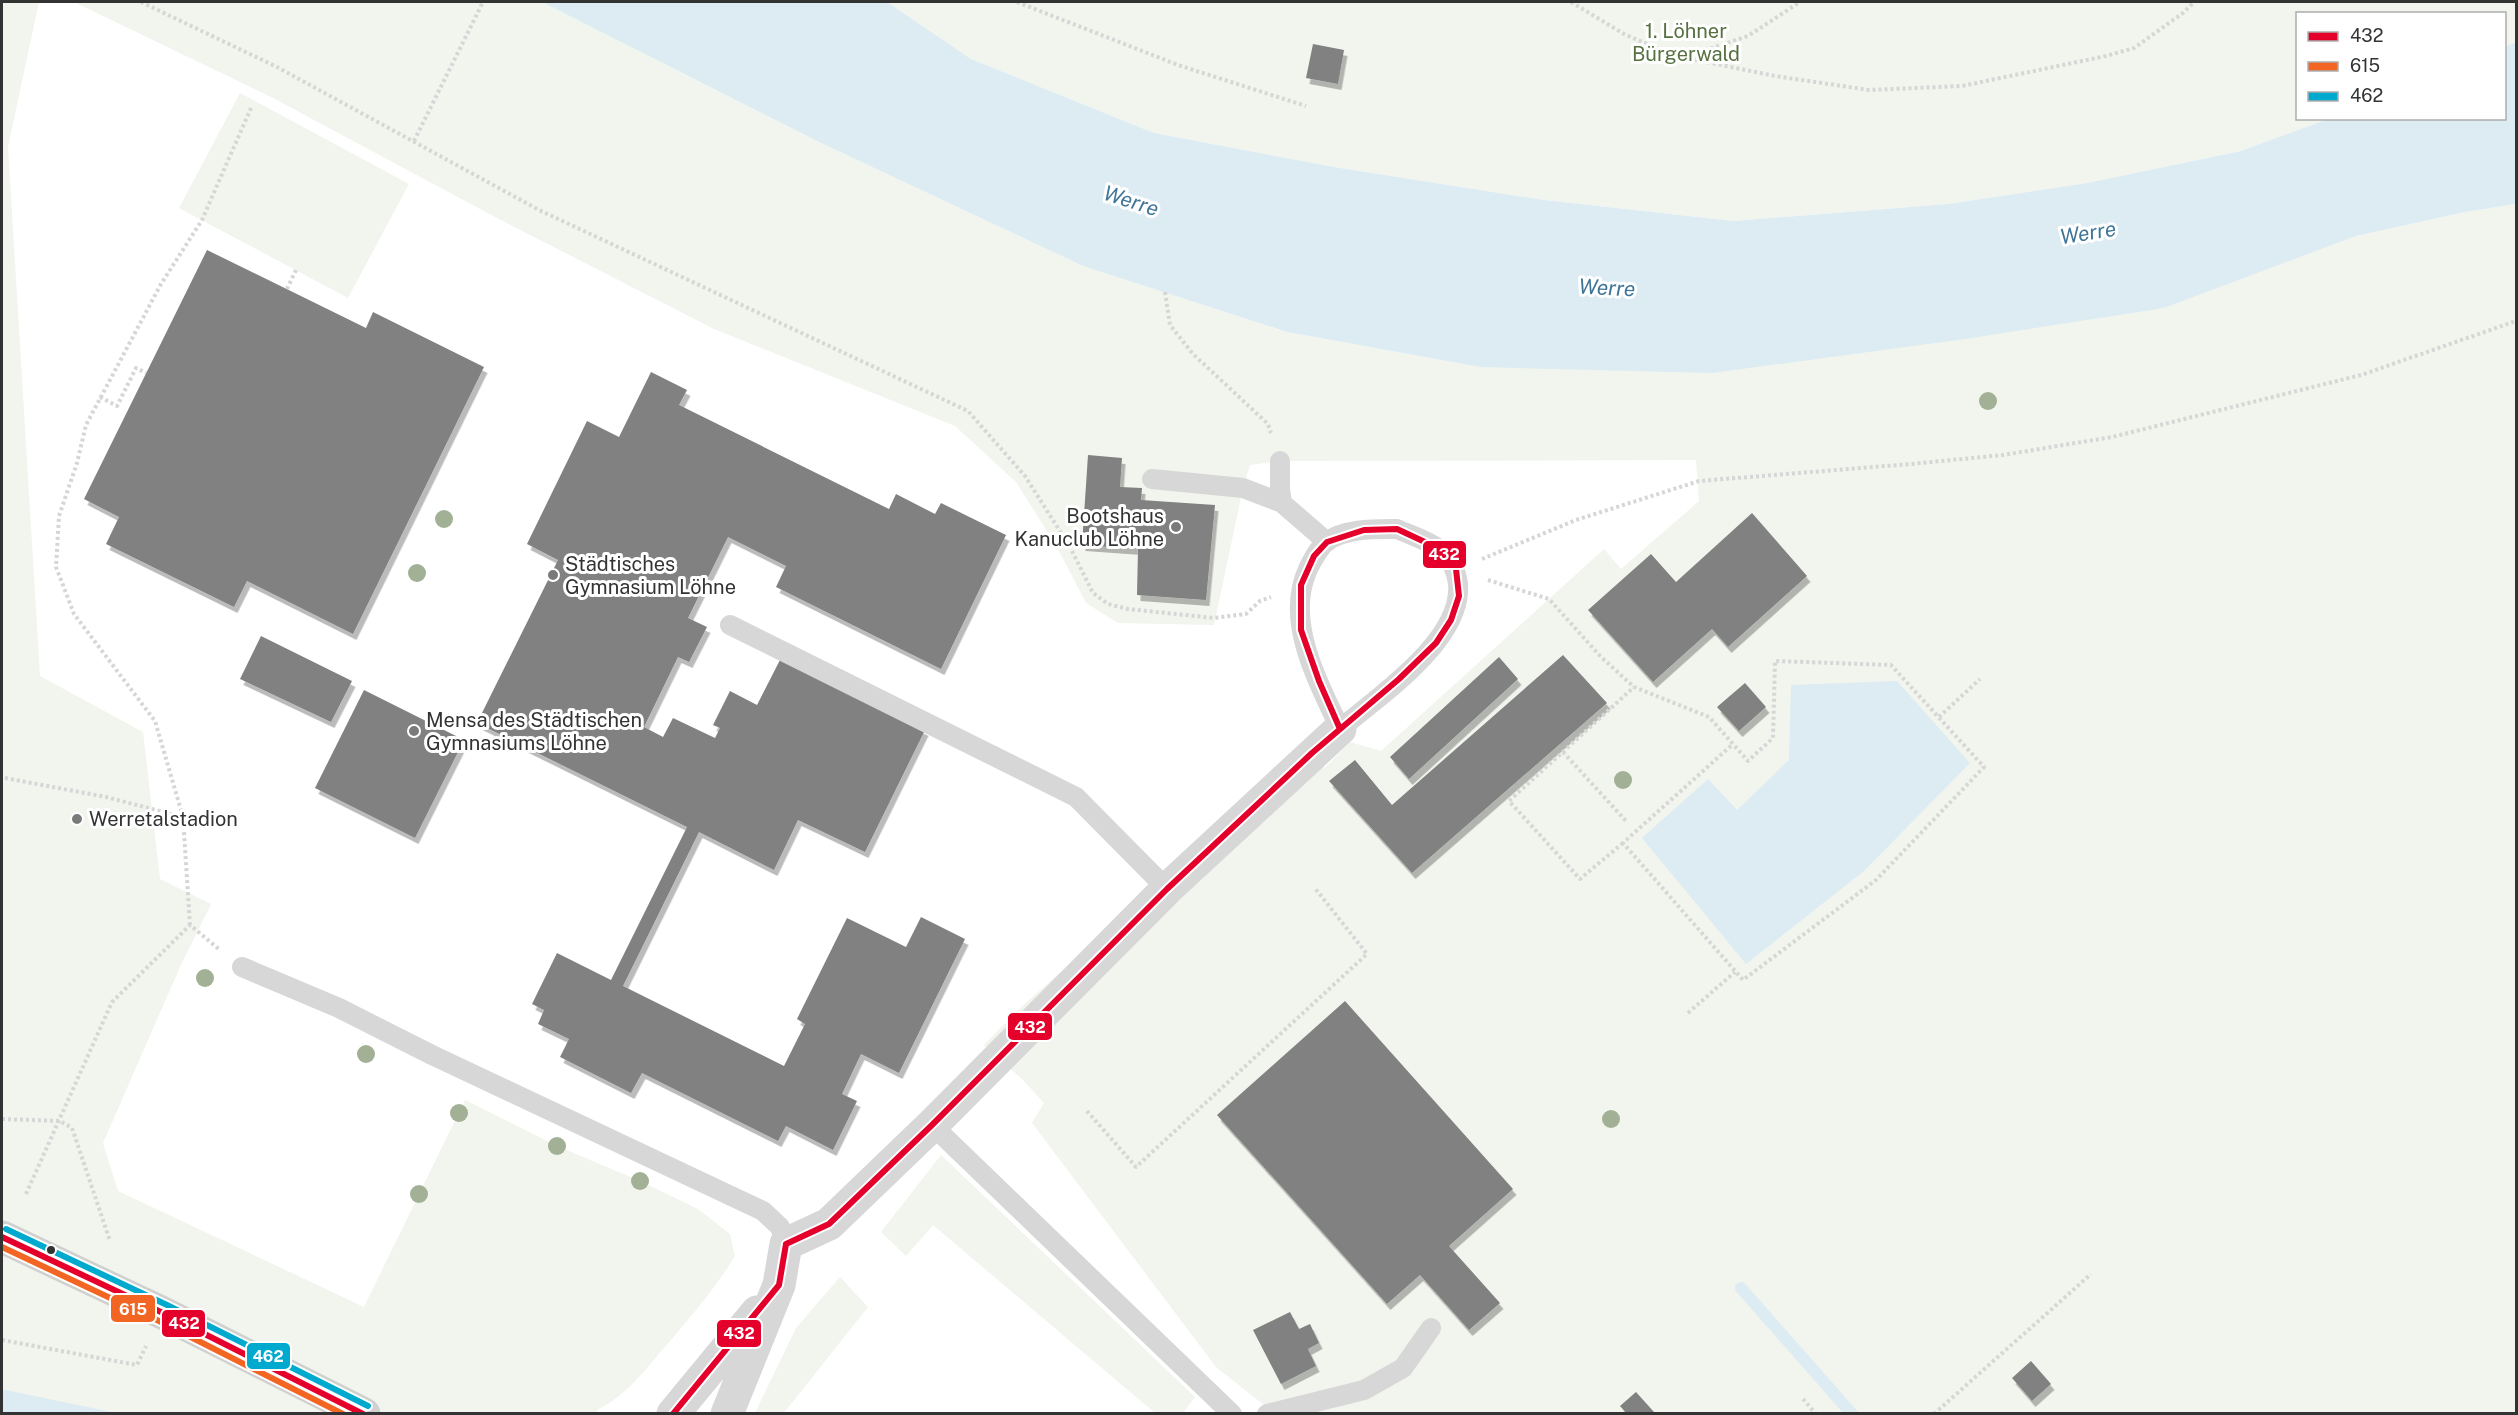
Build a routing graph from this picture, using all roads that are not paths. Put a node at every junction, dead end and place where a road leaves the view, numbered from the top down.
1 (1280, 461) road end
2 (1152, 479) dead end
3 (1282, 503) junction
4 (1327, 542) junction
5 (730, 625) dead end
6 (1340, 729) junction
7 (1167, 889) junction
8 (242, 967) road end
9 (932, 1125) junction
10 (2, 1237) edge
11 (786, 1244) junction
12 (779, 1285) junction
13 (1431, 1328) dead end
14 (364, 1413) edge
15 (673, 1413) edge
16 (727, 1413) edge
17 (1232, 1413) edge
18 (1267, 1413) edge

1 - 3 lane
2 - 3 lane
3 - 4 lane
4 - 6 lane
4 - 6 lane
5 - 7 lane
6 - 7 street
7 - 9 street
8 - 11 lane
9 - 11 street
9 - 17 lane
10 - 14 main road
11 - 12 street
12 - 15 street
12 - 16 street
13 - 18 lane

